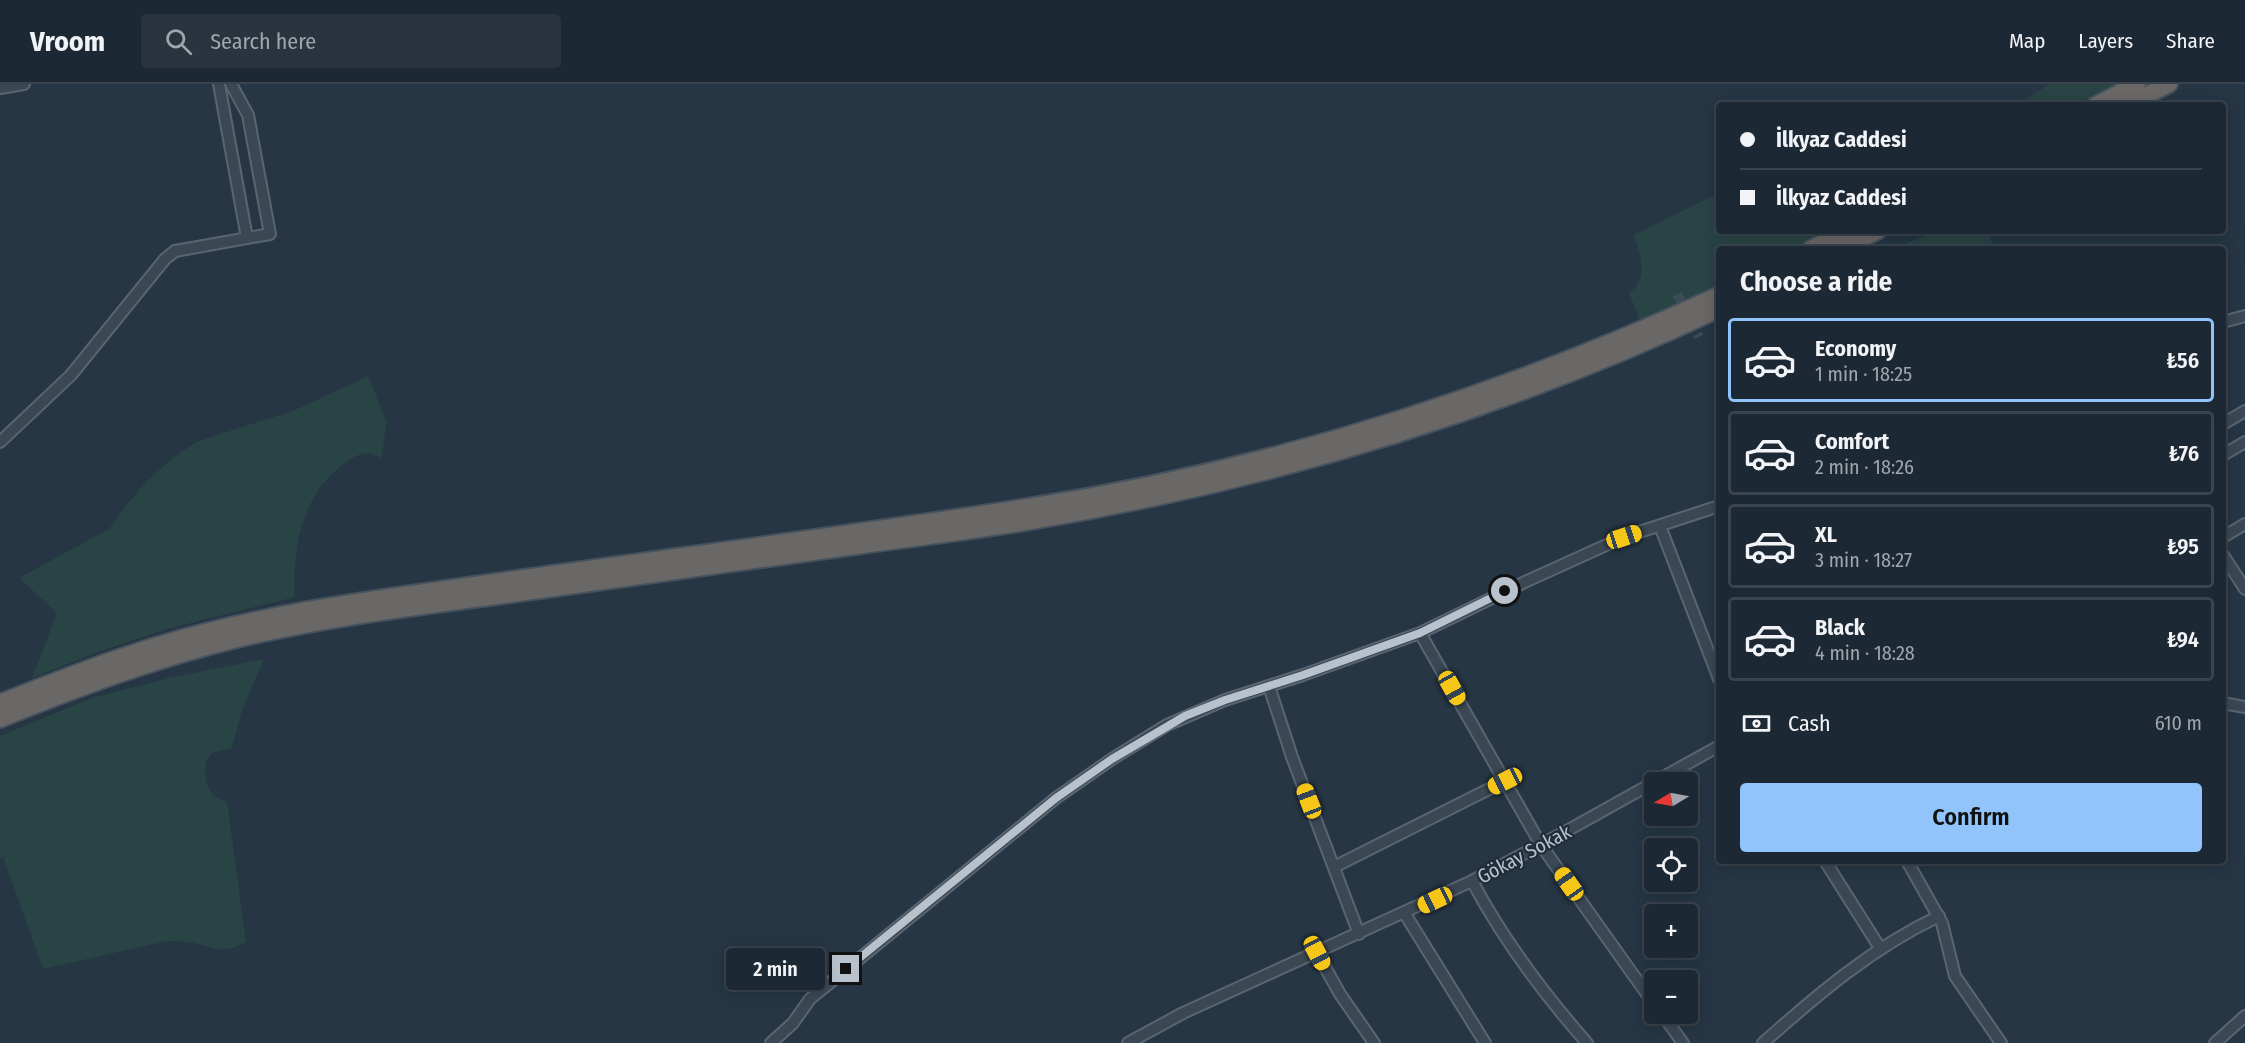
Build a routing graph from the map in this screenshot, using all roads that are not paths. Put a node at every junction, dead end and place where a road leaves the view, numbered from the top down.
1 (24, 84) edge
2 (219, 84) edge
3 (231, 84) edge
4 (2137, 84) edge
5 (2169, 84) edge
6 (0, 88) edge
7 (2102, 102) edge
8 (2134, 102) edge
9 (1841, 234) edge
10 (1871, 234) edge
11 (247, 238) junction
12 (1817, 246) edge
13 (1847, 246) edge
14 (1716, 296) edge
15 (1716, 310) edge
16 (2244, 318) edge
17 (2226, 321) edge
18 (2245, 411) edge
19 (2226, 422) edge
20 (0, 442) edge
21 (2245, 442) edge
22 (2226, 453) edge
23 (1716, 507) edge
24 (2245, 524) edge
25 (1660, 526) junction
26 (2226, 535) edge
27 (2226, 560) edge
28 (2245, 588) edge
29 (1420, 633) junction
30 (1716, 671) edge
31 (1269, 686) junction
32 (0, 703) edge
33 (2226, 704) edge
34 (2245, 707) edge
35 (0, 719) edge
36 (1716, 748) edge
37 (1505, 781) junction
38 (1541, 845) junction
39 (1827, 864) edge
40 (1909, 864) edge
41 (1334, 867) junction
42 (1472, 881) junction
43 (1405, 914) junction
44 (1939, 915) junction
45 (1359, 934) junction
46 (1880, 948) junction
47 (1317, 953) junction
48 (1644, 990) edge
49 (2245, 1016) edge
50 (1669, 1024) edge
51 (771, 1043) edge
52 (1128, 1043) edge
53 (1374, 1043) edge
54 (1485, 1043) edge
55 (1587, 1043) edge
56 (1683, 1043) edge
57 (1762, 1043) edge
58 (2001, 1043) edge
59 (2215, 1043) edge

1 - 6 street
2 - 11 street
3 - 11 street
4 - 7 highway
5 - 8 highway
9 - 12 highway
10 - 13 highway
11 - 20 street
14 - 32 highway
15 - 35 highway
16 - 17 street
18 - 19 street
21 - 22 street
23 - 25 street
24 - 26 street
25 - 29 street
25 - 30 street
27 - 28 street
29 - 31 street
29 - 37 street
31 - 41 street
31 - 51 street
33 - 34 street
36 - 38 street, Gökay Sokak
37 - 38 street
37 - 41 street
38 - 42 street, Gökay Sokak
38 - 48 street
39 - 46 street
40 - 44 street
41 - 45 street
42 - 43 street, Gökay Sokak
42 - 55 street
43 - 45 street, Gökay Sokak
43 - 54 street
44 - 46 street
44 - 58 street
45 - 47 street, Gökay Sokak
46 - 57 street
47 - 52 street, Gökay Sokak
47 - 53 street
49 - 59 street
50 - 56 street

